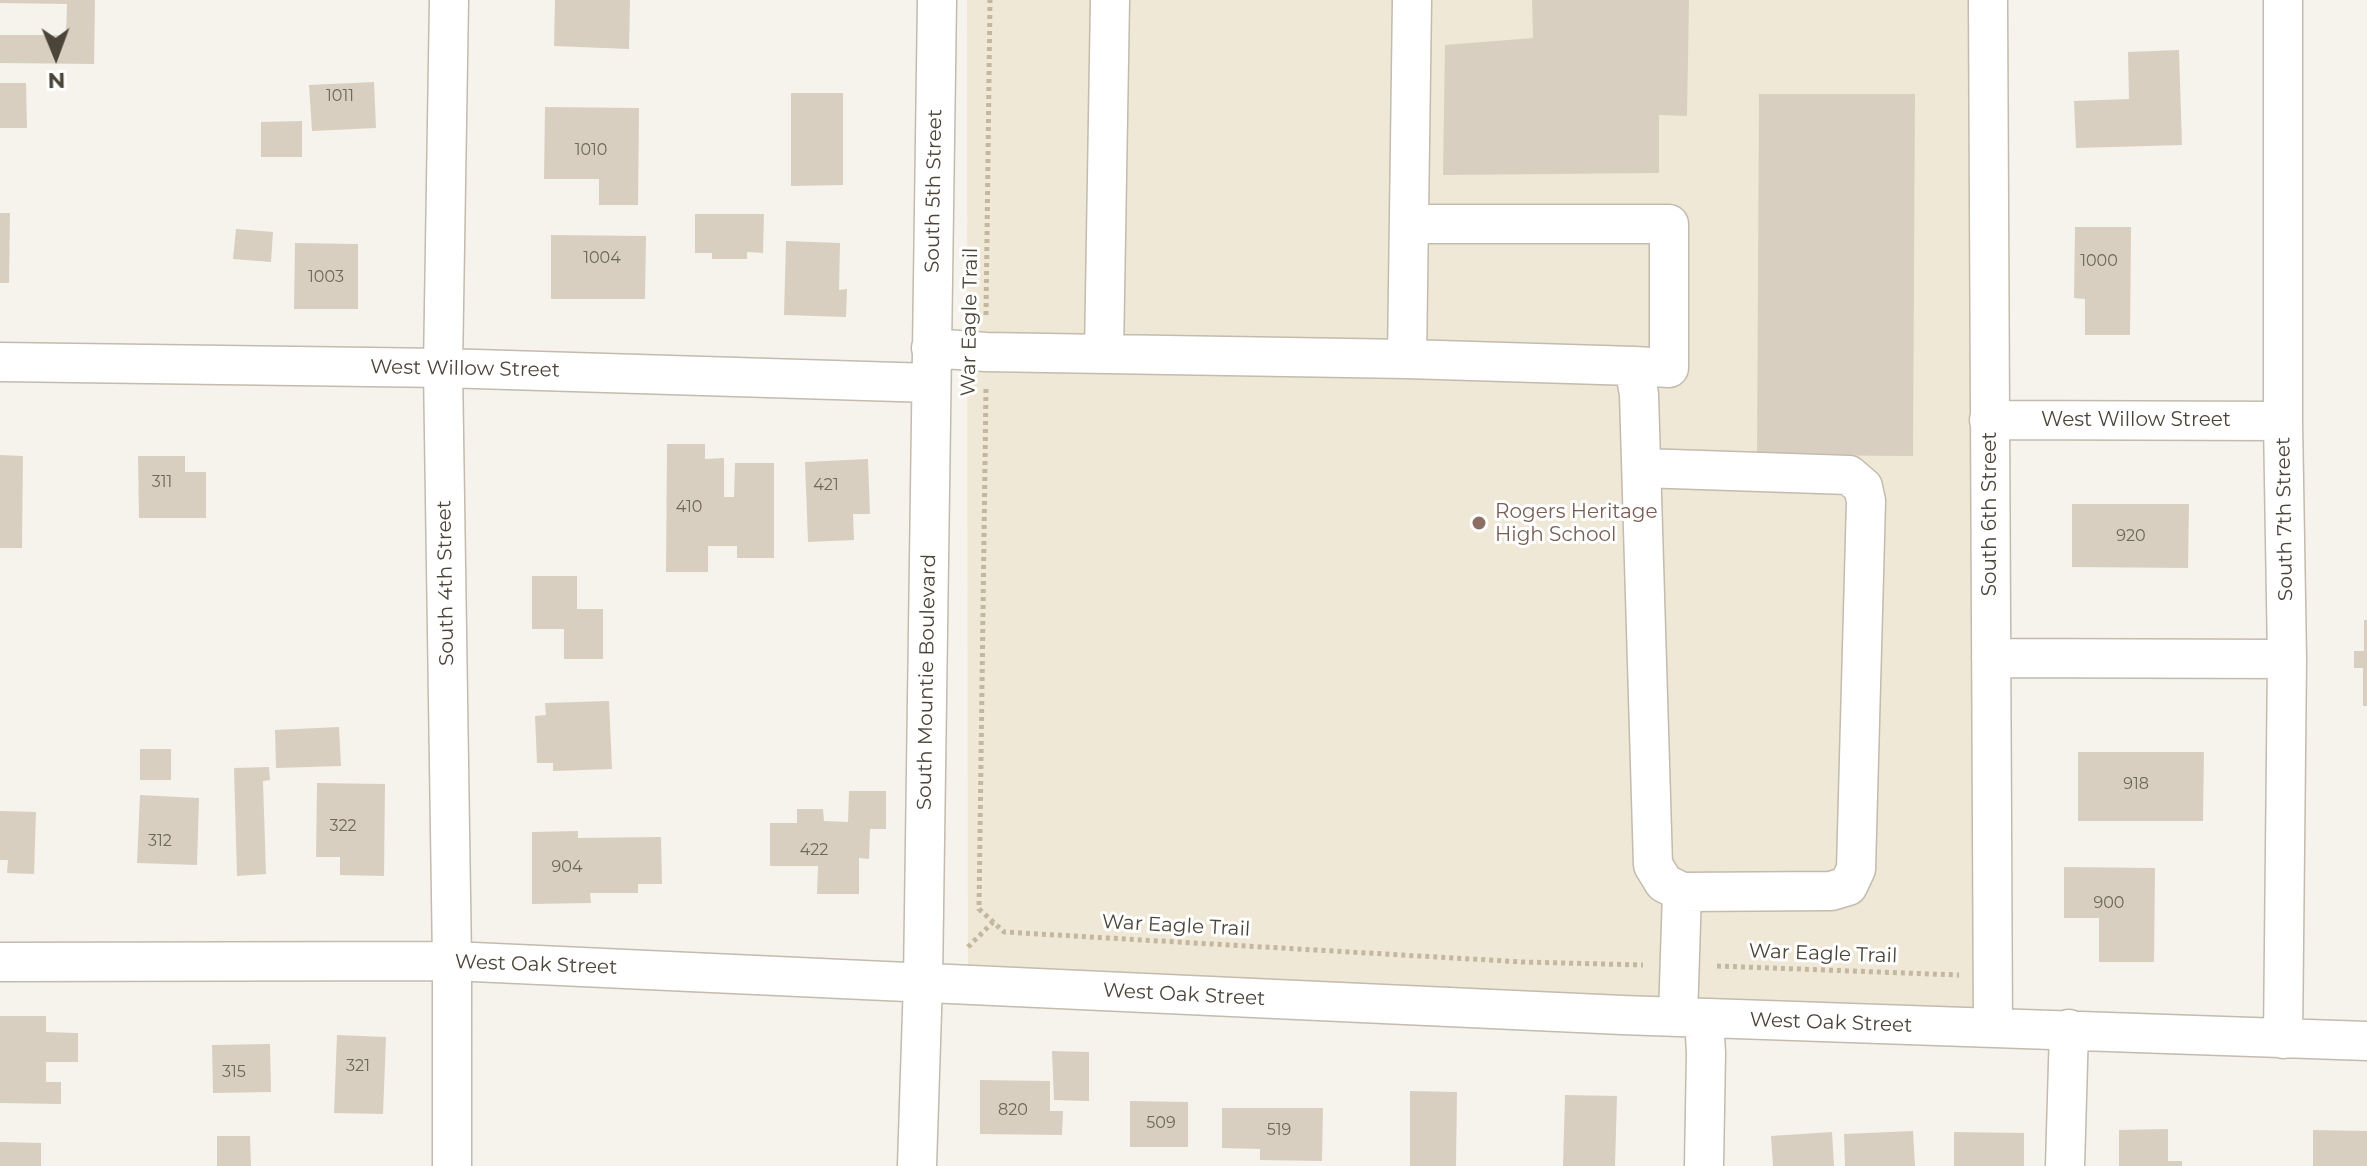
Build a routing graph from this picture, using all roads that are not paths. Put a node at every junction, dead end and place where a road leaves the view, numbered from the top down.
1 (449, 0) edge
2 (937, 0) edge
3 (1110, 0) edge
4 (1412, 0) edge
5 (1988, 0) edge
6 (2283, 0) edge
7 (1409, 224) junction
8 (1104, 354) junction
9 (1407, 359) junction
10 (0, 362) edge
11 (931, 366) junction
12 (1634, 366) junction
13 (443, 368) junction
14 (1989, 420) junction
15 (2283, 421) junction
16 (1642, 468) junction
17 (1991, 658) junction
18 (2287, 659) junction
19 (1682, 892) junction
20 (452, 961) junction
21 (0, 962) edge
22 (923, 981) junction
23 (1691, 1018) junction
24 (1993, 1028) junction
25 (2069, 1029) junction
26 (2283, 1039) junction
27 (2367, 1041) edge
28 (452, 1166) edge
29 (917, 1166) edge
30 (1704, 1166) edge
31 (2065, 1166) edge

1 - 13 street, South 4th Street
2 - 11 street, South 5th Street
3 - 8 street
4 - 7 street
5 - 14 street, South 6th Street
6 - 15 street, South 7th Street
7 - 9 street
7 - 12 street, West Willow Street
8 - 9 street, West Willow Street
8 - 11 street, West Willow Street
9 - 12 street, West Willow Street
10 - 13 street, West Willow Street
11 - 13 street, West Willow Street
11 - 22 street, South Mountie Boulevard
12 - 16 street
13 - 20 street, South 4th Street
14 - 15 street, West Willow Street
14 - 17 street, South 6th Street
15 - 18 street, South 7th Street
16 - 19 street
16 - 19 street
17 - 18 street
17 - 24 street, South 6th Street
18 - 26 street, South 7th Street
19 - 23 street
20 - 21 street, West Oak Street
20 - 22 street, West Oak Street
20 - 28 street, South 4th Street
22 - 23 street, West Oak Street
22 - 29 street
23 - 24 street, West Oak Street
23 - 30 street
24 - 25 street, West Oak Street
25 - 26 street, West Oak Street
25 - 31 street
26 - 27 street, West Oak Street

